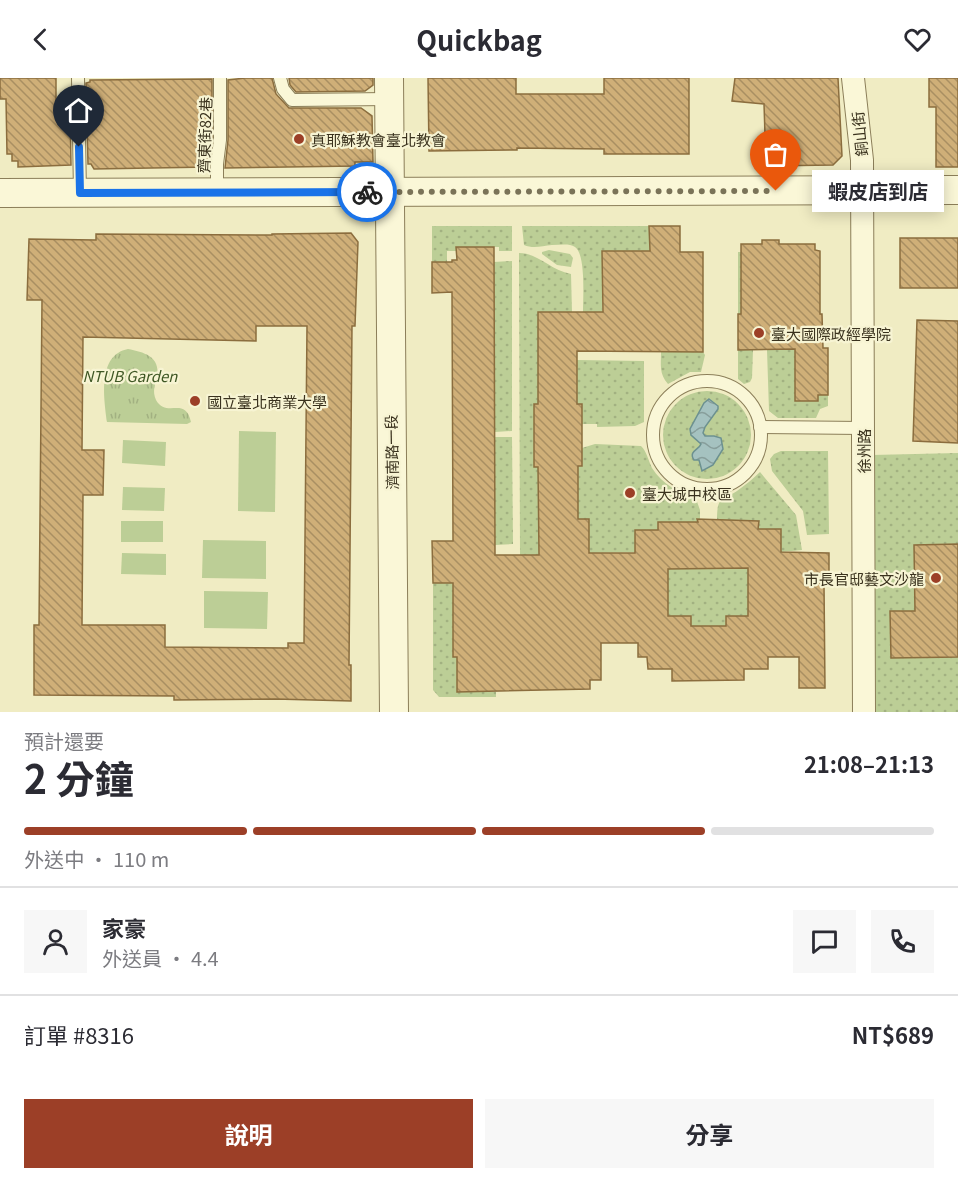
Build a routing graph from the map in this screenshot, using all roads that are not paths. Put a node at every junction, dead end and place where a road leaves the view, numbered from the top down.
1 (78, 78) edge
2 (220, 78) edge
3 (280, 78) edge
4 (854, 78) edge
5 (388, 88) edge
6 (958, 190) edge
7 (862, 191) junction
8 (217, 192) junction
9 (388, 192) junction
10 (0, 193) edge
11 (80, 193) junction
12 (760, 427) junction
13 (863, 428) junction
14 (394, 712) edge
15 (864, 712) edge

1 - 11 lane
2 - 8 lane, 齊東街82巷
3 - 5 lane
4 - 7 street, 銅山街
5 - 9 street, 濟南路一段
6 - 7 street
7 - 9 street
7 - 13 street, 徐州路
8 - 9 street
8 - 11 street
9 - 14 street, 濟南路一段
10 - 11 street
12 - 12 lane
12 - 13 lane
13 - 15 street, 徐州路

